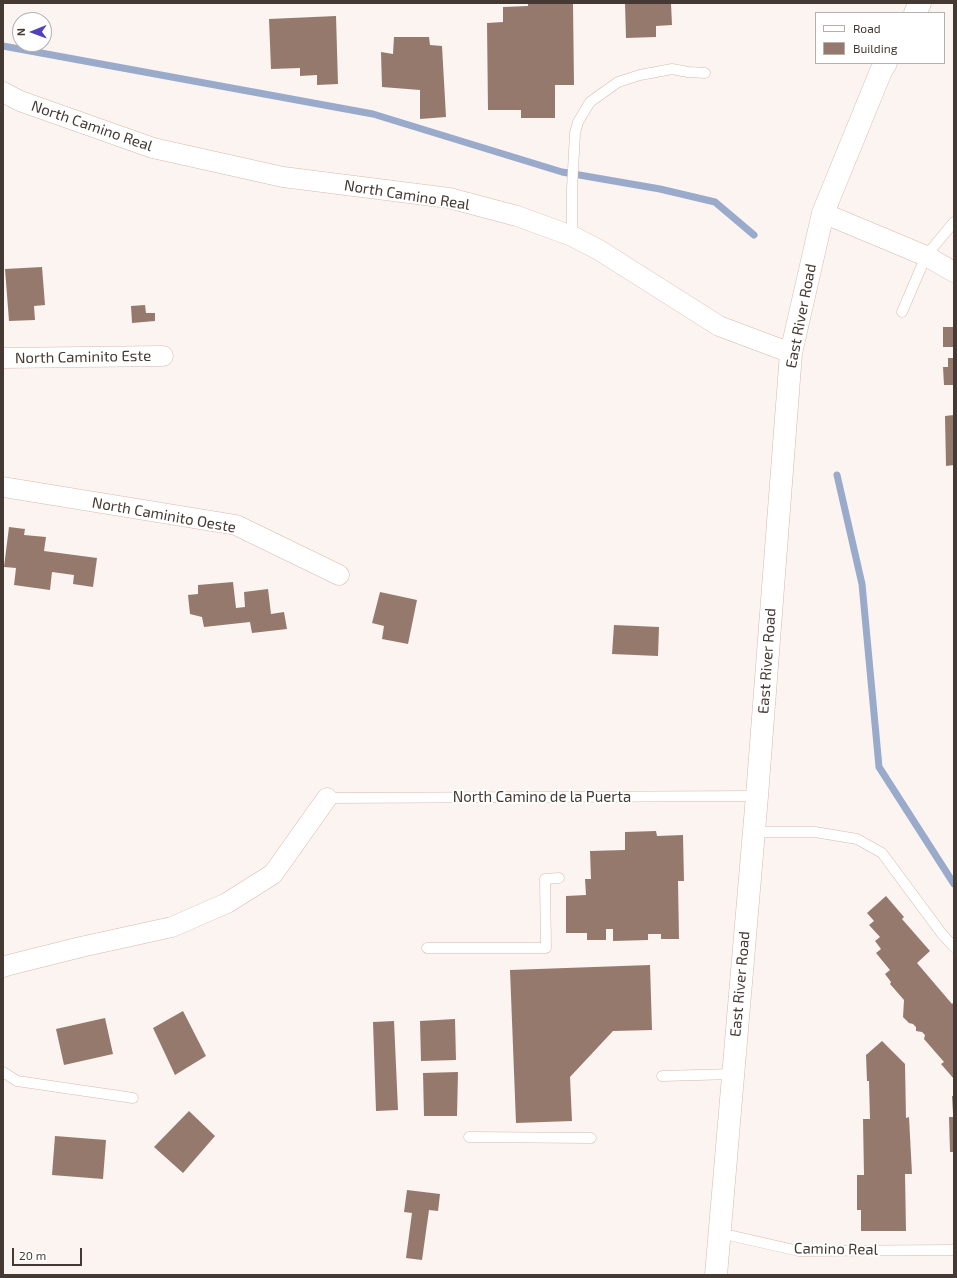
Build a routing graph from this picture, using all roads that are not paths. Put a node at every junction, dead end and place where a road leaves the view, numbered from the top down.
1 (920, 3) edge
2 (916, 12) edge
3 (885, 64) edge
4 (705, 73) dead end
5 (3, 92) edge
6 (823, 214) junction
7 (954, 222) edge
8 (572, 236) junction
9 (926, 256) junction
10 (954, 272) edge
11 (902, 312) dead end
12 (791, 353) junction
13 (163, 356) dead end
14 (3, 358) edge
15 (3, 487) edge
16 (339, 575) dead end
17 (757, 796) junction
18 (327, 798) joint
19 (753, 832) junction
20 (559, 878) dead end
21 (954, 933) edge
22 (942, 934) junction
23 (954, 947) edge
24 (427, 948) dead end
25 (3, 967) edge
26 (3, 1072) edge
27 (733, 1074) junction
28 (662, 1076) dead end
29 (133, 1098) dead end
30 (469, 1137) dead end
31 (590, 1138) dead end
32 (720, 1233) junction
33 (954, 1250) edge
34 (716, 1275) edge

1 - 2 main road
3 - 6 main road, East River Road
4 - 8 lane
5 - 8 street, North Camino Real
6 - 9 street
6 - 12 main road, East River Road
7 - 9 lane
8 - 12 street, North Camino Real
9 - 10 street
9 - 11 lane
12 - 17 main road, East River Road
13 - 14 street, North Caminito Este
15 - 16 street, North Caminito Oeste
17 - 18 lane, North Camino de la Puerta
17 - 19 main road, East River Road
18 - 25 street
19 - 22 lane
19 - 27 main road, East River Road
20 - 24 lane
21 - 22 lane
22 - 23 lane
26 - 29 lane
27 - 28 lane
27 - 32 main road, East River Road
30 - 31 lane
32 - 33 lane, Camino Real
32 - 34 main road, East River Road

